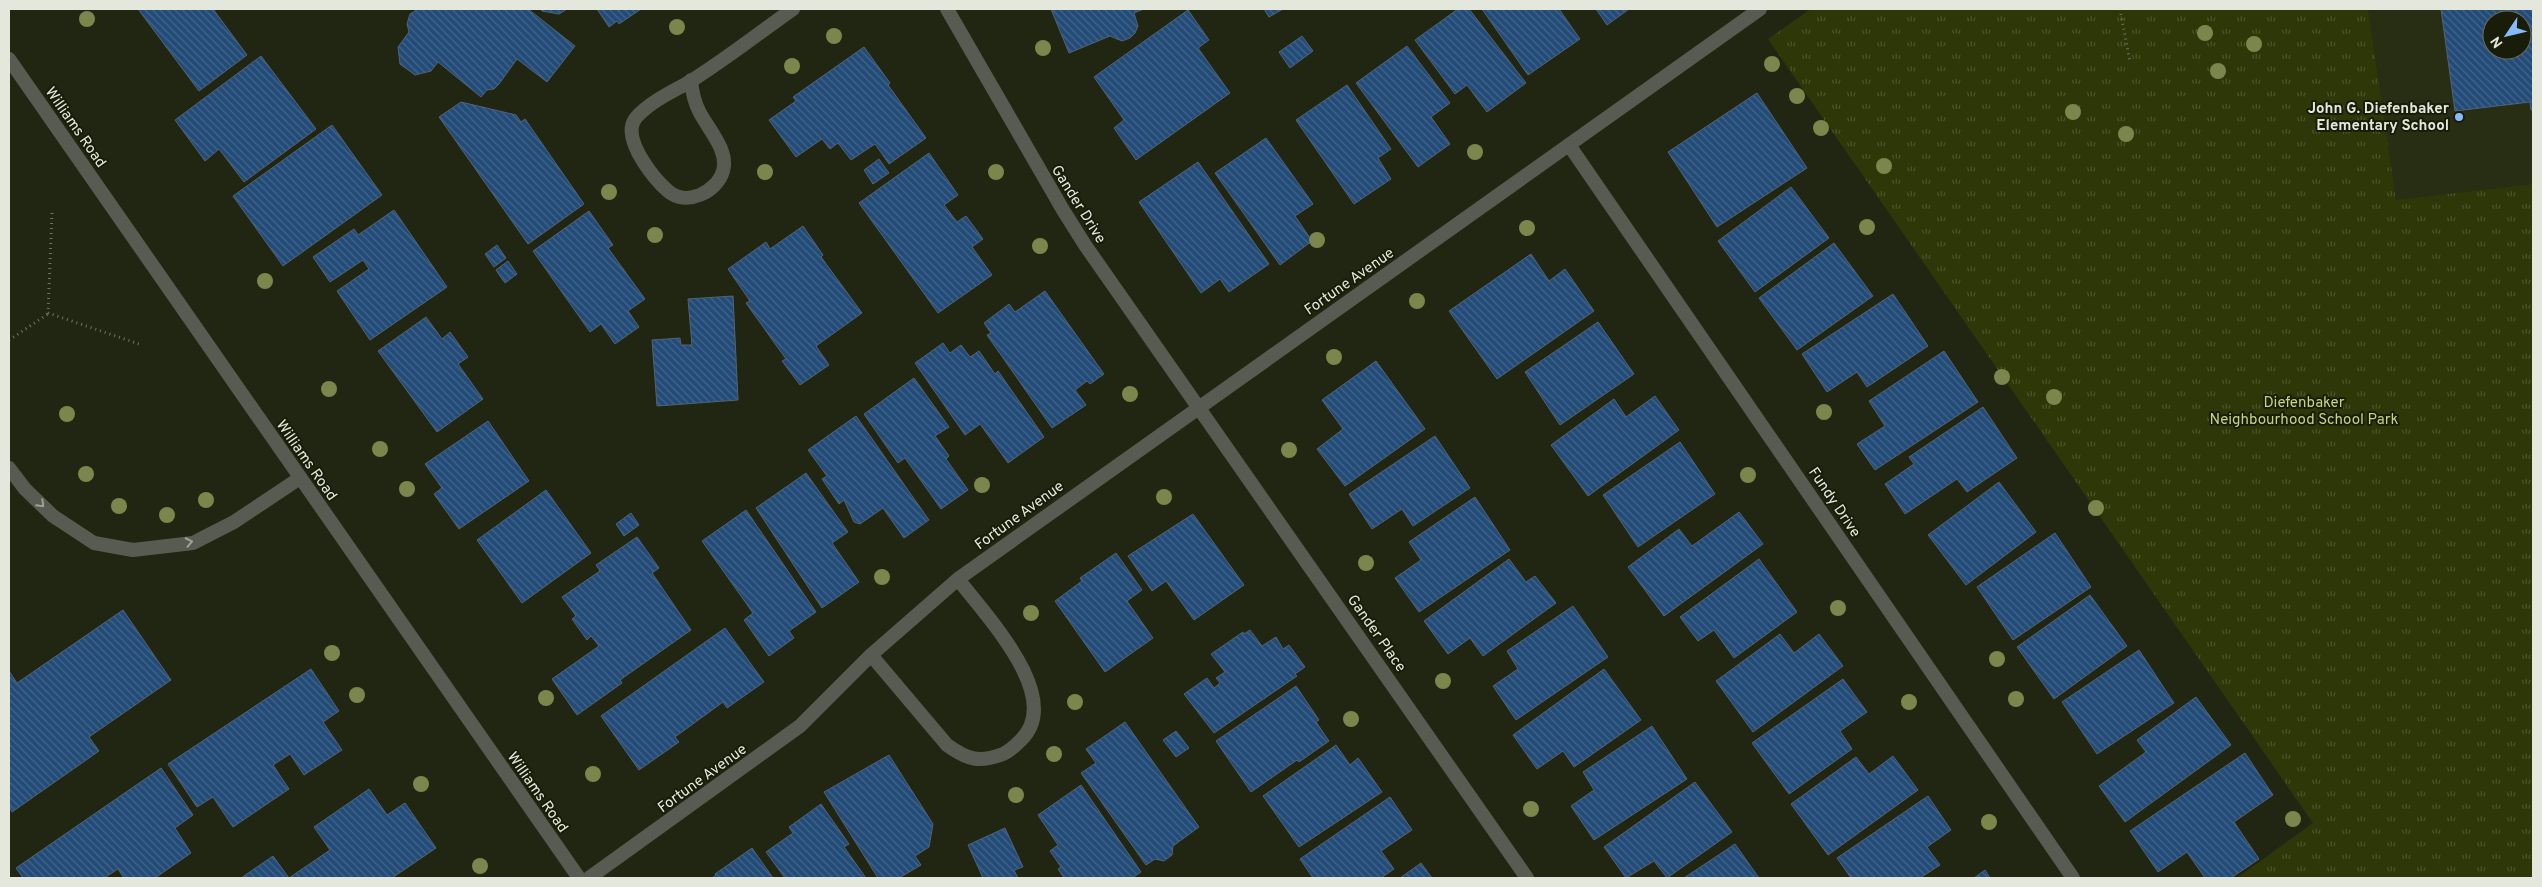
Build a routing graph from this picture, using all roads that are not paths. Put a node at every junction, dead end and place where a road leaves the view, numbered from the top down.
1 (793, 9) edge
2 (946, 9) edge
3 (1760, 9) edge
4 (9, 59) edge
5 (691, 80) junction
6 (1569, 144) junction
7 (1199, 407) junction
8 (9, 468) edge
9 (300, 478) junction
10 (958, 579) junction
11 (871, 655) junction
12 (579, 878) edge
13 (589, 878) edge
14 (1527, 878) edge
15 (2073, 878) edge

1 - 5 street
2 - 7 street, Gander Drive
3 - 6 street, Fortune Avenue
4 - 9 street, Williams Road
5 - 5 street
6 - 7 street, Fortune Avenue
6 - 15 street, Fundy Drive
7 - 10 street, Fortune Avenue
7 - 14 street, Gander Place
8 -> 9 street
9 - 12 street, Williams Road
10 - 11 street, Fortune Avenue
10 - 11 street
11 - 13 street, Fortune Avenue

